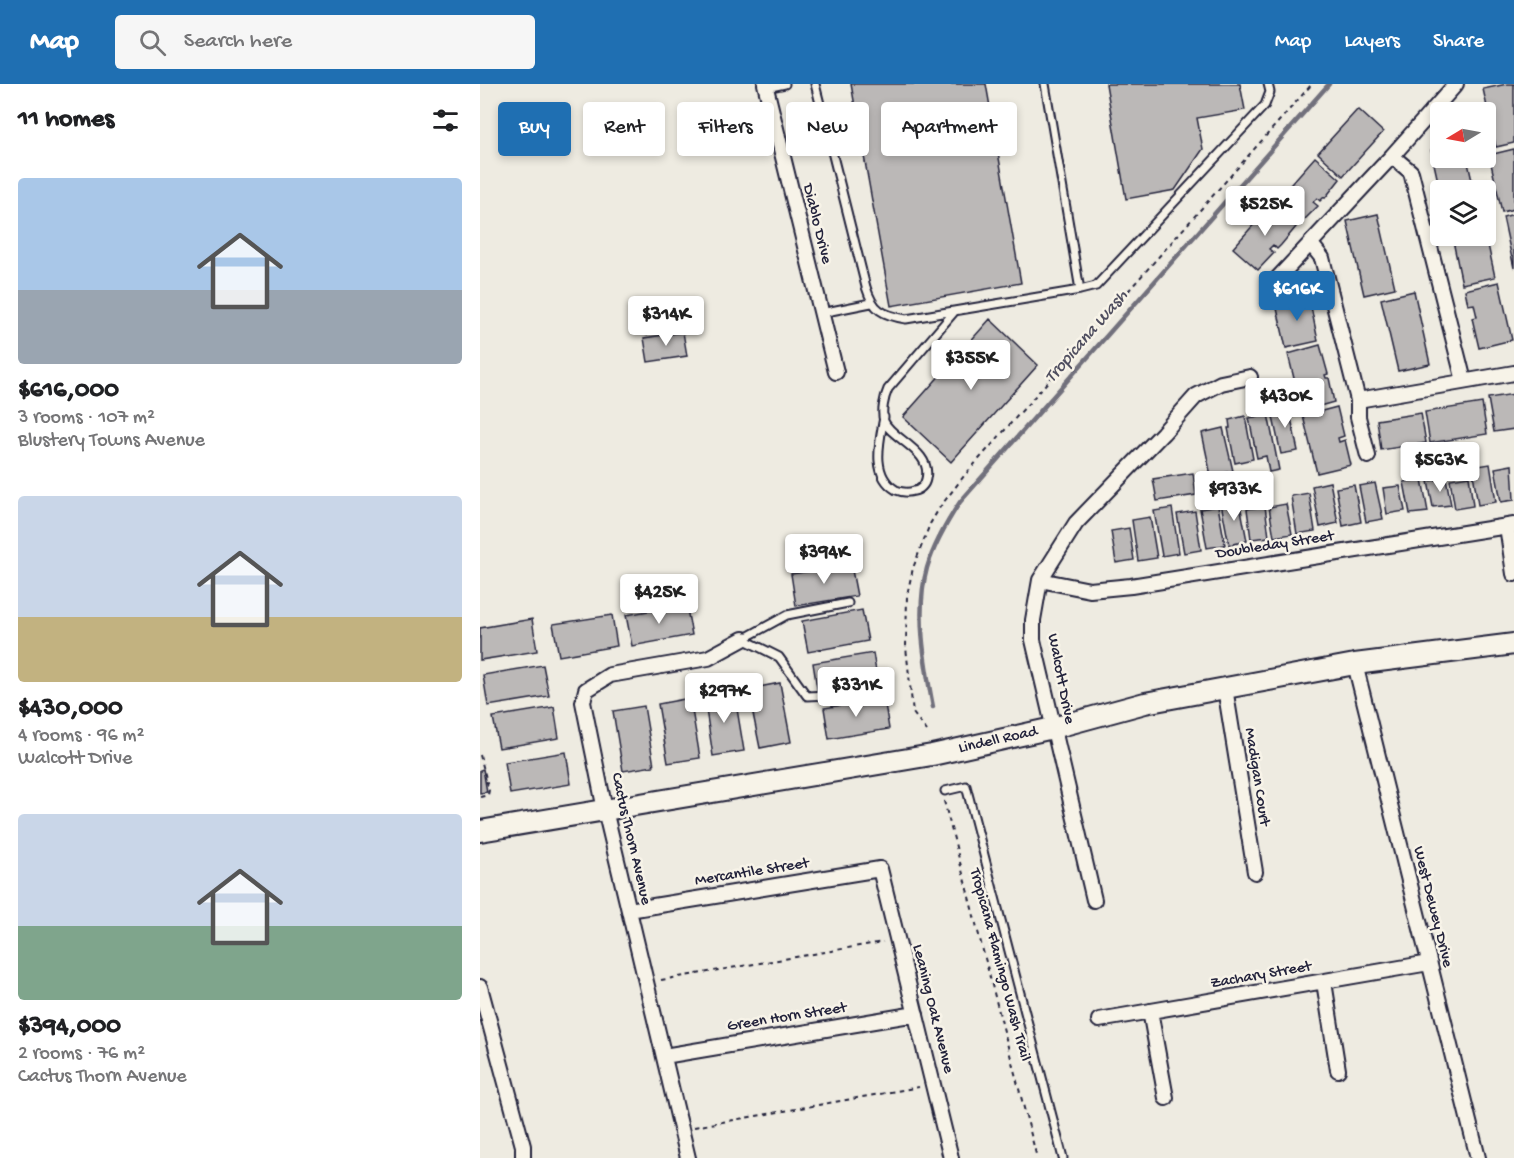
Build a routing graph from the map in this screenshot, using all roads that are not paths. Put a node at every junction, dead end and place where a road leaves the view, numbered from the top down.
1 (785, 84) edge
2 (814, 84) edge
3 (1045, 84) edge
4 (1268, 84) edge
5 (1277, 84) edge
6 (1456, 84) edge
7 (766, 86) edge
8 (1270, 92) junction
9 (1392, 156) junction
10 (1311, 244) junction
11 (1277, 279) dead end
12 (1080, 290) junction
13 (871, 303) junction
14 (956, 311) junction
15 (821, 313) junction
16 (836, 372) dead end
17 (1514, 373) edge
18 (1250, 377) dead end
19 (1464, 381) junction
20 (1358, 400) junction
21 (884, 417) junction
22 (1368, 456) dead end
23 (1510, 526) edge
24 (1514, 574) edge
25 (1040, 580) junction
26 (848, 603) dead end
27 (743, 639) junction
28 (1514, 644) edge
29 (1355, 664) junction
30 (1225, 688) junction
31 (874, 693) dead end
32 (1053, 728) junction
33 (945, 791) dead end
34 (605, 810) junction
35 (480, 831) edge
36 (879, 869) joint
37 (1255, 872) dead end
38 (1094, 900) dead end
39 (629, 910) junction
40 (1430, 963) junction
41 (1324, 982) junction
42 (480, 987) edge
43 (1150, 1011) junction
44 (916, 1014) junction
45 (1099, 1020) dead end
46 (664, 1056) junction
47 (1338, 1070) dead end
48 (1166, 1098) dead end
49 (523, 1158) edge
50 (688, 1158) edge
51 (950, 1158) edge
52 (1063, 1158) edge
53 (1478, 1158) edge

1 - 7 lane
2 - 13 lane
3 - 12 lane
4 - 8 lane
5 - 8 lane
6 - 9 street
7 - 15 street, Diablo Drive
8 - 12 lane
9 - 10 street
9 - 19 street
10 - 11 street
10 - 20 street
12 - 14 lane
13 - 14 lane
13 - 15 lane
14 - 21 lane
15 - 16 street, Diablo Drive
17 - 19 street
18 - 25 street, Walcott Drive
19 - 20 street
20 - 22 street
21 - 21 lane
23 - 24 street
23 - 25 street, Doubleday Street
25 - 32 street, Walcott Drive
26 - 27 lane
27 - 31 lane
27 - 34 street, Cactus Thorn Avenue
28 - 29 street, Lindell Road
29 - 30 street, Lindell Road
29 - 40 street, West Dewey Drive
30 - 32 street, Lindell Road
30 - 37 street, Madigan Court
32 - 34 street, Lindell Road
32 - 38 street, Walcott Drive
33 - 52 lane
34 - 35 street, Lindell Road
34 - 39 street, Cactus Thorn Avenue
36 - 39 street, Mercantile Street
36 - 44 street, Leaning Oak Avenue
39 - 46 street, Cactus Thorn Avenue
40 - 41 street, Zachary Street
40 - 53 street, West Dewey Drive
41 - 43 street, Zachary Street
41 - 47 street
42 - 49 street
43 - 45 street, Zachary Street
43 - 48 street
44 - 46 street, Green Horn Street
44 - 51 street, Leaning Oak Avenue
46 - 50 street, Cactus Thorn Avenue

